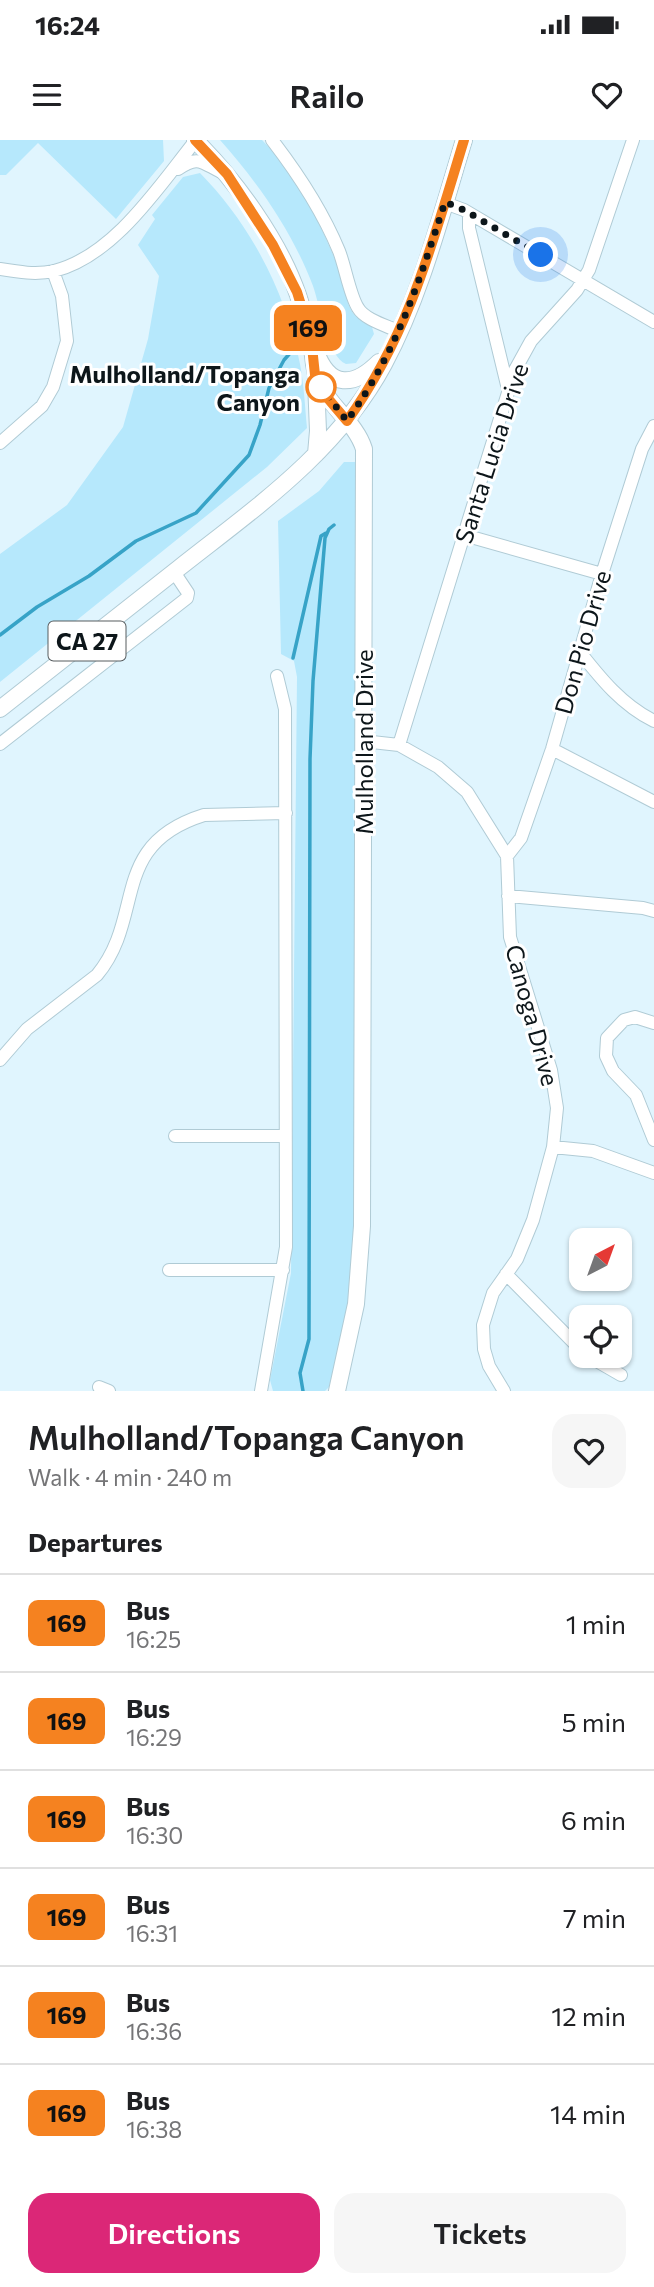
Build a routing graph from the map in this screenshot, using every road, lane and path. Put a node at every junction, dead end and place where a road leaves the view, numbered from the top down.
1 (178, 140) edge
2 (195, 140) edge
3 (272, 140) edge
4 (464, 140) edge
5 (633, 140) edge
6 (227, 174) junction
7 (166, 177) junction
8 (445, 202) junction
9 (469, 213) junction
10 (0, 270) edge
11 (53, 271) junction
12 (583, 280) junction
13 (654, 323) edge
14 (400, 332) junction
15 (311, 337) junction
16 (392, 348) junction
17 (315, 375) junction
18 (509, 389) junction
19 (347, 421) junction
20 (654, 426) edge
21 (0, 443) edge
22 (316, 454) junction
23 (464, 535) junction
24 (174, 572) junction
25 (601, 574) junction
26 (579, 651) junction
27 (277, 676) dead end
28 (0, 709) edge
29 (654, 721) edge
30 (363, 741) junction
31 (0, 744) edge
32 (399, 745) junction
33 (552, 749) junction
34 (654, 802) edge
35 (286, 813) junction
36 (507, 856) junction
37 (508, 896) junction
38 (654, 911) edge
39 (654, 1023) edge
40 (0, 1060) edge
41 (175, 1136) dead end
42 (285, 1136) junction
43 (654, 1140) edge
44 (552, 1147) junction
45 (654, 1173) edge
46 (169, 1270) dead end
47 (283, 1270) junction
48 (506, 1274) junction
49 (569, 1337) edge
50 (609, 1368) edge
51 (621, 1375) dead end
52 (261, 1391) edge
53 (337, 1391) edge
54 (504, 1391) edge

1 - 7 street
2 - 6 main road, Mulholland Drive
2 - 7 street
3 - 14 street
4 - 8 main road, CA 27
5 - 12 street, Santa Lucia Drive
6 - 7 street
6 - 15 main road, Mulholland Drive
7 - 11 street
8 - 9 street
8 - 14 main road, CA 27
9 - 12 street
9 - 18 street
10 - 11 street
11 - 21 street
12 - 13 street
12 - 18 street, Santa Lucia Drive
14 - 16 main road, CA 27
15 - 16 main road
15 - 17 main road, Mulholland Drive
16 - 19 main road, CA 27
17 - 19 main road, Mulholland Drive
17 - 22 main road
18 - 23 street, Santa Lucia Drive
19 - 22 main road, CA 27
19 - 30 main road, Mulholland Drive
20 - 25 street, Don Pio Drive
22 - 24 main road, CA 27
23 - 25 street
23 - 32 street, Santa Lucia Drive
24 - 28 main road, CA 27
24 - 31 street
25 - 26 street, Don Pio Drive
26 - 29 street
26 - 33 street, Don Pio Drive
27 - 35 street
30 - 32 street
30 - 53 main road, Mulholland Drive
32 - 36 street
33 - 34 street
33 - 36 street, Don Pio Drive
35 - 40 street
35 - 42 street
36 - 37 street, Canoga Drive
37 - 38 street
37 - 44 street, Canoga Drive
39 - 43 street
41 - 42 street
42 - 47 street
44 - 45 street
44 - 48 street, Canoga Drive
46 - 47 street
47 - 52 street
48 - 49 street
48 - 54 street, Canoga Drive
50 - 51 street

